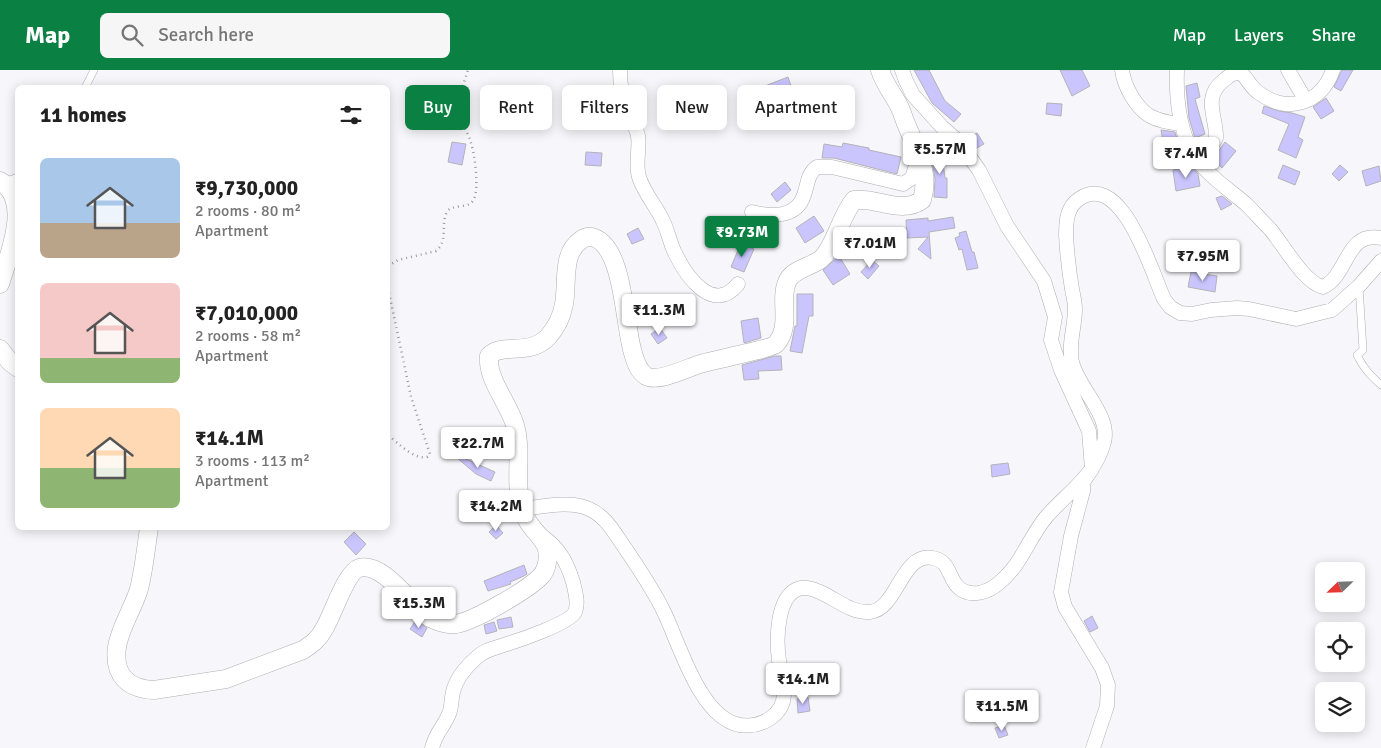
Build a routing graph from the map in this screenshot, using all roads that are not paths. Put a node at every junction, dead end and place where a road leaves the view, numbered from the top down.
1 (94, 70) edge
2 (620, 70) edge
3 (880, 70) edge
4 (902, 70) edge
5 (1122, 70) edge
6 (1177, 70) edge
7 (1288, 70) edge
8 (1333, 70) edge
9 (86, 85) edge
10 (1306, 101) junction
11 (1181, 124) junction
12 (920, 155) junction
13 (1202, 166) junction
14 (7, 180) edge
15 (15, 205) edge
16 (752, 212) dead end
17 (15, 231) edge
18 (1381, 238) edge
19 (1381, 260) edge
20 (0, 284) edge
21 (738, 284) dead end
22 (1360, 286) junction
23 (0, 348) edge
24 (15, 366) edge
25 (1381, 385) edge
26 (1092, 469) junction
27 (522, 510) junction
28 (152, 530) edge
29 (542, 536) junction
30 (432, 748) edge
31 (1093, 748) edge

1 - 9 lane
2 - 21 street
3 - 12 street
4 - 26 street
5 - 11 street
6 - 11 street
7 - 10 street
8 - 10 street
10 - 13 street
11 - 13 street
12 - 16 street
12 - 27 street
13 - 18 street
14 - 15 street
17 - 20 street
19 - 22 street
22 - 25 lane
22 - 26 street
23 - 24 street
26 - 27 street
26 - 31 street
27 - 29 street
28 - 29 street
29 - 30 street

